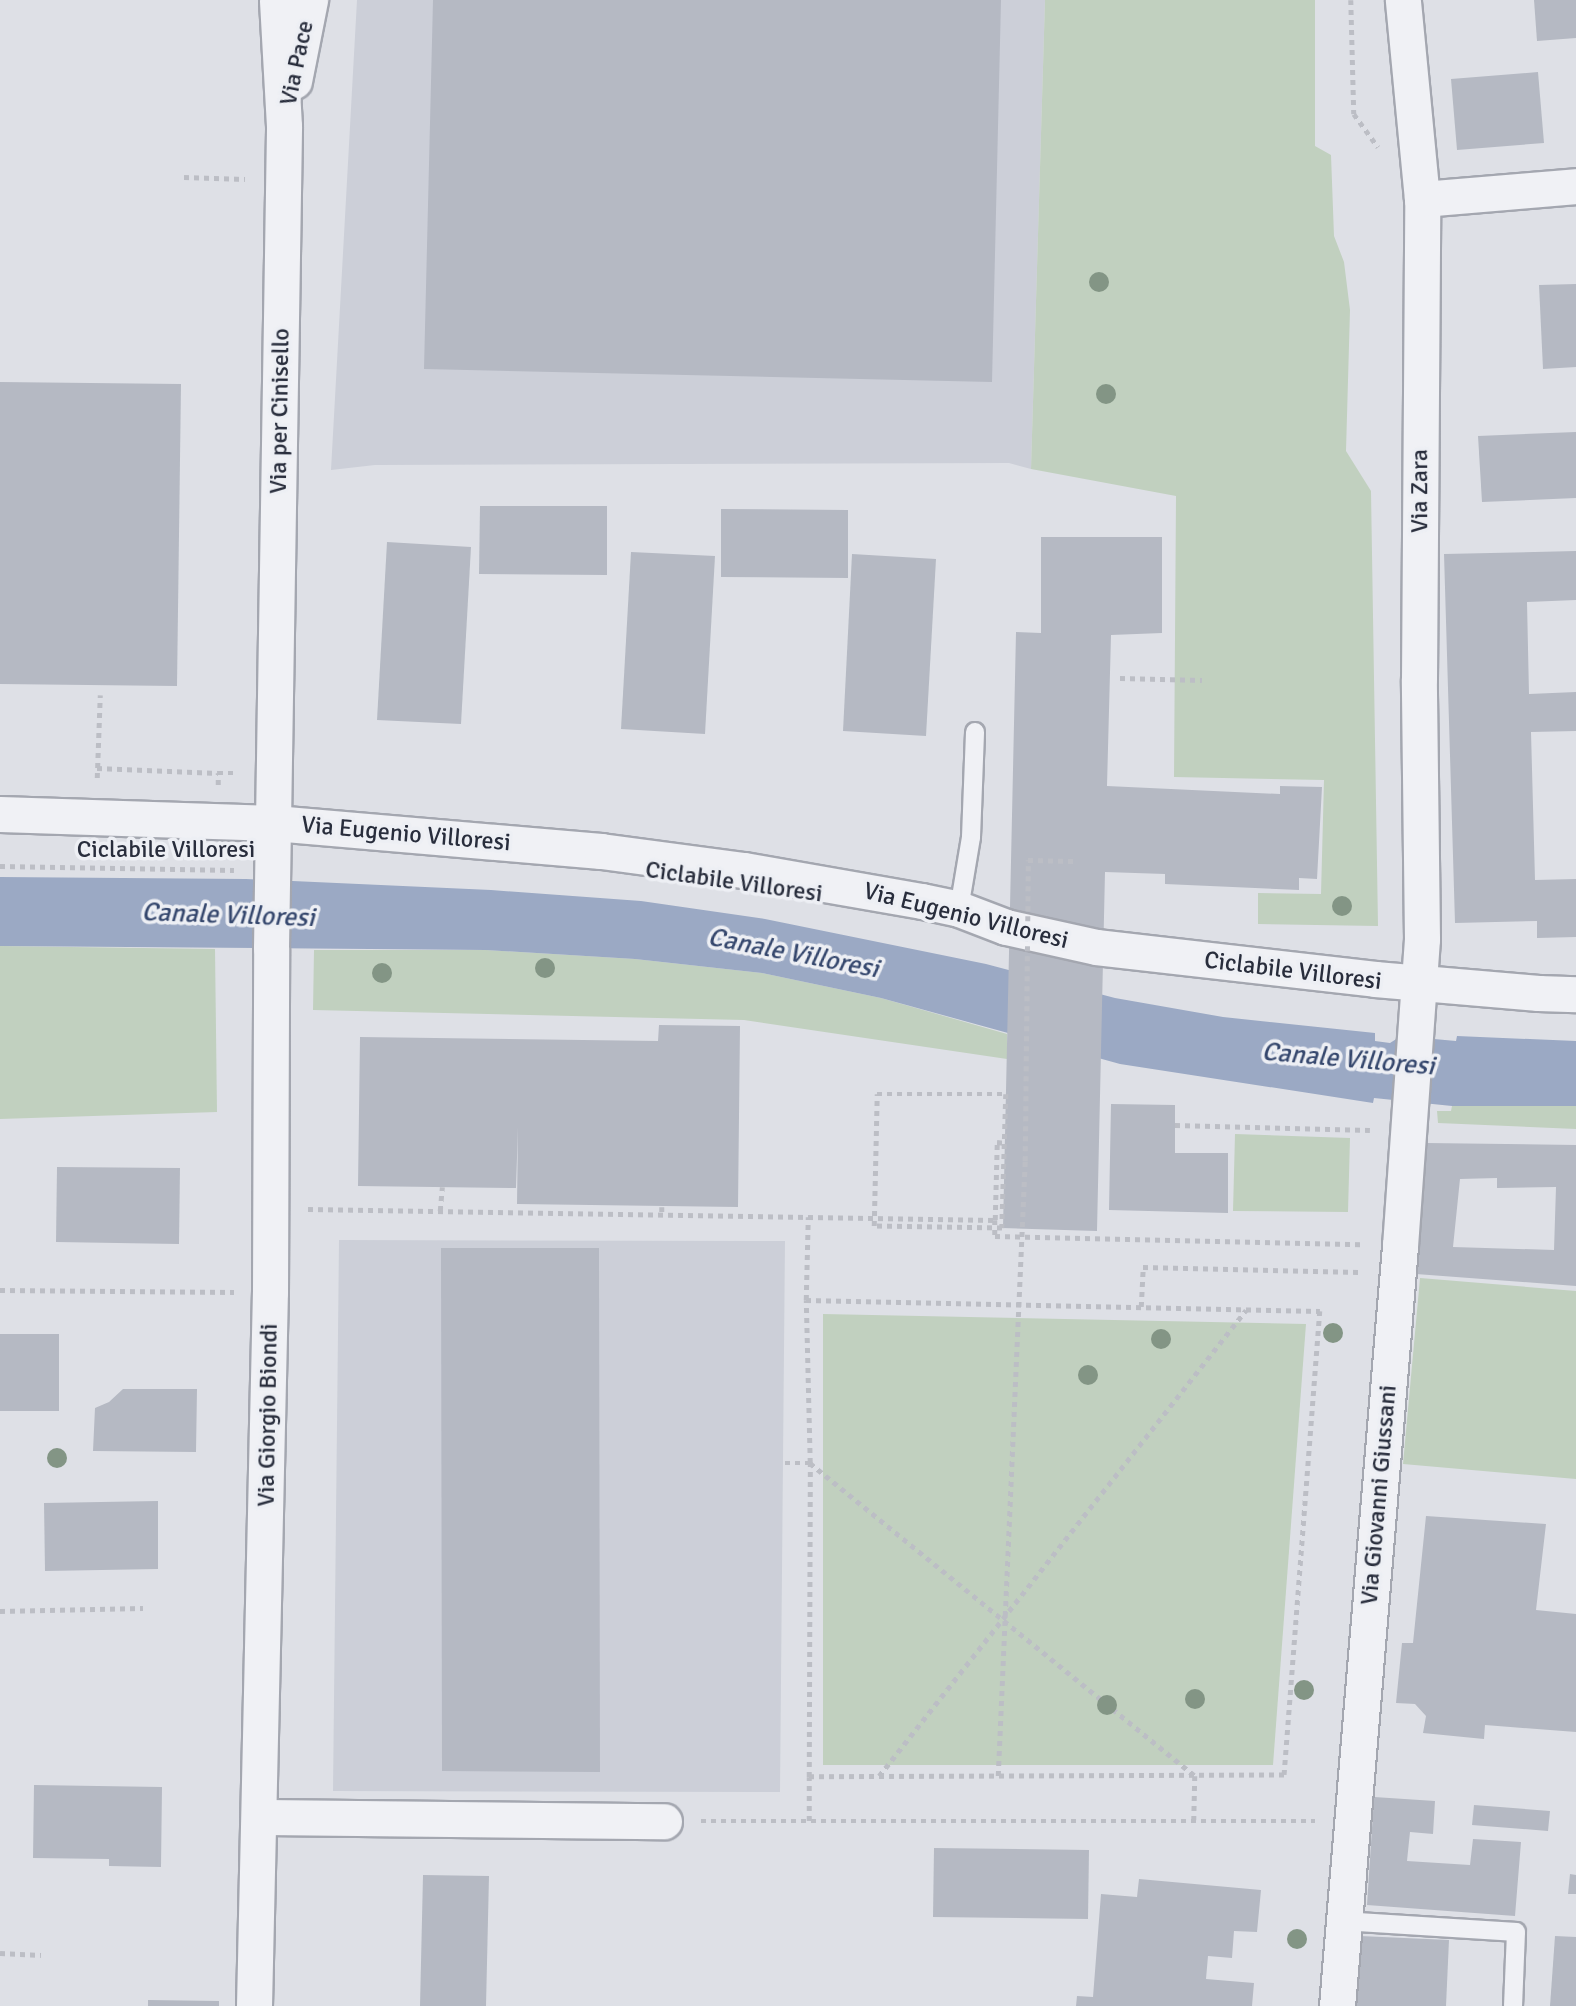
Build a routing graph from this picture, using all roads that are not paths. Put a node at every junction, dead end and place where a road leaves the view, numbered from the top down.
1 (277, 0) edge
2 (310, 0) edge
3 (1403, 0) edge
4 (284, 126) junction
5 (1576, 186) edge
6 (1422, 199) junction
7 (975, 733) dead end
8 (0, 814) edge
9 (274, 823) junction
10 (959, 909) junction
11 (1419, 984) junction
12 (1576, 994) edge
13 (259, 1817) junction
14 (664, 1821) road end
15 (1343, 1922) junction
16 (254, 2006) edge
17 (1337, 2006) edge
18 (1513, 2006) edge

1 - 4 street, Via per Cinisello
2 - 4 street, Via Pace
3 - 6 street, Via Zara
4 - 9 street, Via per Cinisello
5 - 6 street
6 - 11 street, Via Zara
7 - 10 lane
8 - 9 street, Via Eugenio Villoresi
9 - 10 street, Via Eugenio Villoresi
9 - 13 street, Via Giorgio Biondi
10 - 11 street, Via Eugenio Villoresi
11 - 12 street, Via Eugenio Villoresi
11 - 15 street, Via Giovanni Giussani
13 - 14 street
13 - 16 street, Via Giorgio Biondi
15 - 17 street, Via Giovanni Giussani
15 - 18 lane

